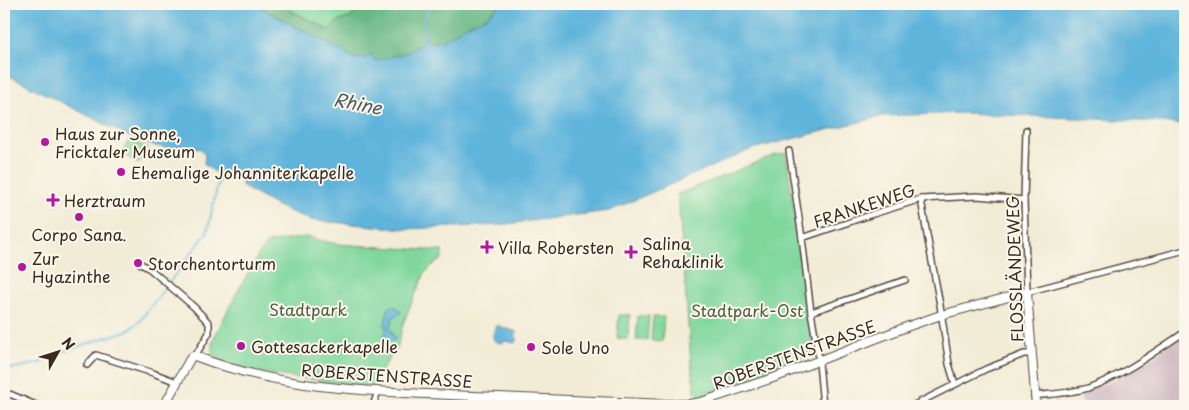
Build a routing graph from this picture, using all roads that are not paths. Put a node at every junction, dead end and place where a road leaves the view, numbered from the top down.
1 (1026, 130) dead end
2 (789, 151) dead end
3 (921, 199) junction
4 (1024, 200) junction
5 (802, 238) junction
6 (1185, 250) edge
7 (141, 264) dead end
8 (904, 280) dead end
9 (1027, 292) junction
10 (811, 312) junction
11 (941, 315) junction
12 (1183, 333) edge
13 (1185, 341) edge
14 (1031, 354) junction
15 (195, 356) junction
16 (818, 360) junction
17 (87, 365) dead end
18 (177, 382) junction
19 (954, 384) junction
20 (378, 391) junction
21 (4, 392) edge
22 (1034, 396) junction
23 (38, 406) edge
24 (164, 406) edge
25 (373, 406) edge
26 (823, 406) edge
27 (912, 406) edge
28 (1036, 406) edge

1 - 4 street, FLOSSLÄNDEWEG
2 - 5 street
3 - 4 street, FRANKEWEG
3 - 5 street, FRANKEWEG
3 - 11 street
4 - 9 street, FLOSSLÄNDEWEG
5 - 10 street
6 - 9 street, ROBERSTENSTRASSE
7 - 15 street
8 - 10 street
9 - 11 street, ROBERSTENSTRASSE
9 - 14 street, FLOSSLÄNDEWEG
10 - 16 street
11 - 16 street, ROBERSTENSTRASSE
11 - 19 street
12 - 13 street
12 - 22 street
14 - 19 street
14 - 22 street, FLOSSLÄNDEWEG
15 - 18 street
15 - 20 street, ROBERSTENSTRASSE
16 - 20 street, ROBERSTENSTRASSE
16 - 26 street
17 - 18 street
18 - 24 street
19 - 27 street
20 - 25 street
21 - 23 street
22 - 28 street, FLOSSLÄNDEWEG

